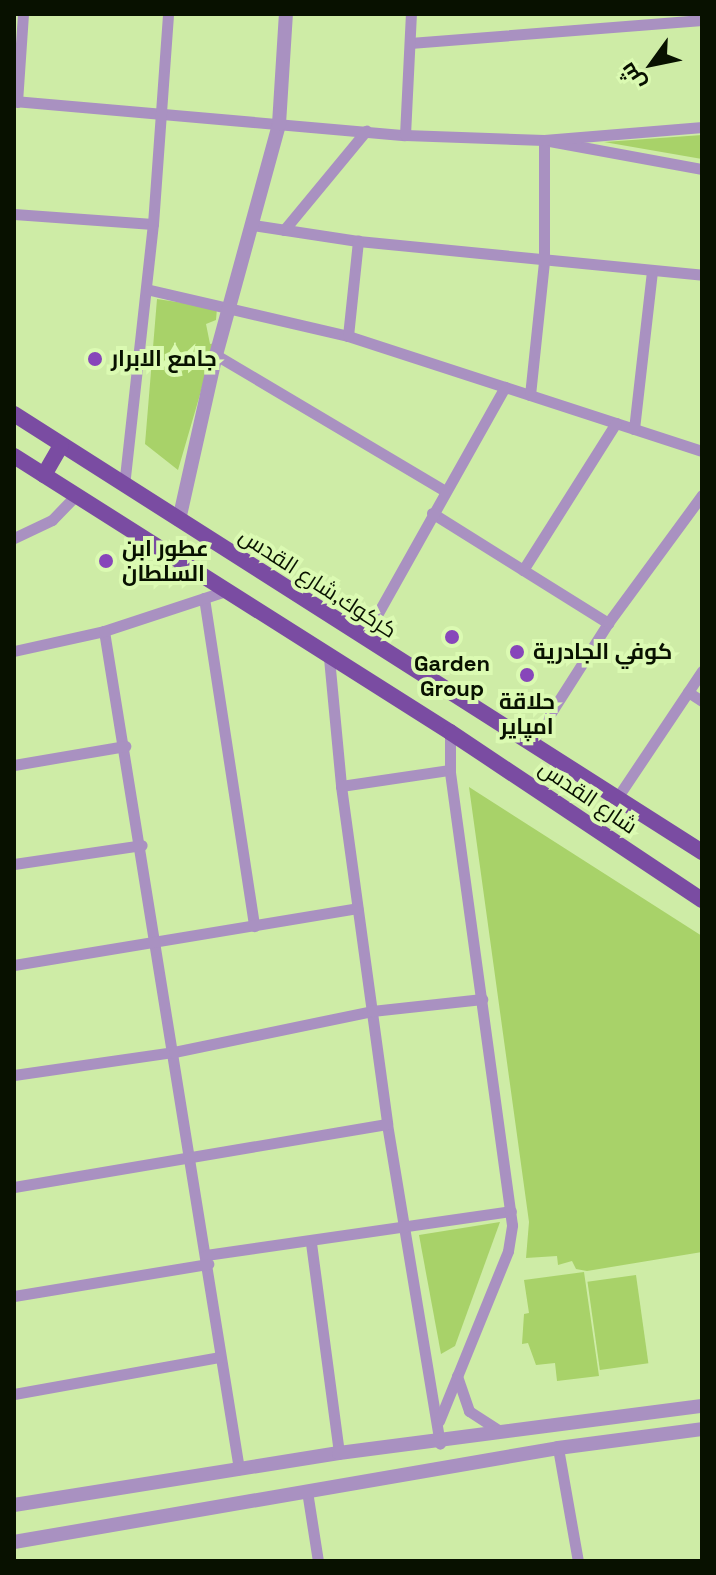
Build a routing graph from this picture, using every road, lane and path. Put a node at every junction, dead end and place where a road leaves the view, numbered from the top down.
1 (23, 14) edge
2 (168, 14) edge
3 (286, 14) edge
4 (411, 14) edge
5 (702, 20) edge
6 (410, 43) junction
7 (15, 102) edge
8 (161, 114) junction
9 (279, 124) junction
10 (702, 127) edge
11 (366, 131) junction
12 (405, 135) junction
13 (544, 140) junction
14 (702, 169) edge
15 (14, 214) edge
16 (153, 224) junction
17 (253, 225) junction
18 (284, 230) junction
19 (358, 241) junction
20 (544, 261) junction
21 (652, 271) junction
22 (702, 275) edge
23 (146, 289) junction
24 (228, 309) junction
25 (348, 336) junction
26 (216, 355) junction
27 (505, 387) junction
28 (530, 395) junction
29 (14, 414) edge
30 (616, 423) junction
31 (634, 429) junction
32 (61, 446) junction
33 (702, 451) edge
34 (14, 456) edge
35 (44, 475) junction
36 (124, 486) junction
37 (445, 491) junction
38 (76, 495) junction
39 (702, 495) edge
40 (432, 513) junction
41 (179, 520) junction
42 (14, 538) edge
43 (523, 570) junction
44 (226, 591) junction
45 (204, 598) junction
46 (608, 623) junction
47 (104, 631) junction
48 (364, 638) junction
49 (14, 651) edge
50 (329, 658) junction
51 (702, 671) edge
52 (688, 692) junction
53 (702, 701) edge
54 (450, 732) junction
55 (531, 744) junction
56 (125, 746) junction
57 (14, 765) edge
58 (450, 770) junction
59 (341, 786) junction
60 (598, 788) joint
61 (617, 798) junction
62 (142, 845) junction
63 (702, 852) edge
64 (14, 864) edge
65 (702, 900) edge
66 (357, 908) junction
67 (254, 926) junction
68 (158, 945) junction
69 (14, 965) edge
70 (482, 999) junction
71 (372, 1011) junction
72 (174, 1052) junction
73 (14, 1075) edge
74 (387, 1124) junction
75 (190, 1161) junction
76 (14, 1187) edge
77 (511, 1211) junction
78 (406, 1226) junction
79 (311, 1243) junction
80 (207, 1259) junction
81 (14, 1296) edge
82 (219, 1357) junction
83 (432, 1373) junction
84 (456, 1377) junction
85 (14, 1394) edge
86 (702, 1406) edge
87 (630, 1416) junction
88 (438, 1425) junction
89 (702, 1429) edge
90 (516, 1433) junction
91 (634, 1438) junction
92 (440, 1444) junction
93 (558, 1448) junction
94 (339, 1453) junction
95 (239, 1469) junction
96 (307, 1491) junction
97 (14, 1505) edge
98 (14, 1542) edge
99 (318, 1561) edge
100 (578, 1561) edge

1 - 7 street
2 - 8 street
3 - 9 street
4 - 6 street
5 - 6 street
6 - 12 street
7 - 8 street
8 - 9 street
8 - 16 street
9 - 11 street
9 - 17 street
10 - 13 street
11 - 12 street
11 - 18 street
12 - 13 street
13 - 14 street
13 - 20 street
15 - 16 street
16 - 23 street
17 - 18 street
17 - 24 street
18 - 19 street
19 - 20 street
19 - 25 street
20 - 21 street
20 - 28 street
21 - 22 street
21 - 31 street
23 - 24 street
23 - 36 street
24 - 25 street
24 - 26 street
25 - 27 street
26 - 37 street
26 - 41 street
27 - 28 street
27 - 37 street
28 - 30 street
29 - 32 main road, كركوك,شارع القدس
30 - 31 street
30 - 43 street
31 - 33 street
32 - 35 main road
32 - 36 main road, كركوك,شارع القدس
34 - 35 main road
35 - 38 main road
36 - 41 main road, كركوك,شارع القدس
37 - 40 street
38 - 42 street
38 - 44 main road
39 - 46 street
40 - 43 street
40 - 48 street
41 - 48 main road, كركوك,شارع القدس
43 - 46 street
44 - 45 street
44 - 50 main road
45 - 47 street
45 - 67 street
46 - 55 street
47 - 49 street
47 - 56 street
48 - 55 main road, كركوك,شارع القدس
50 - 54 main road
50 - 59 street
51 - 52 street
52 - 53 street
52 - 61 street
54 - 58 street
54 - 65 main road, شارع القدس
55 - 60 main road, كركوك,شارع القدس
56 - 57 street
56 - 62 street
58 - 59 street
58 - 70 street
59 - 66 street
60 - 61 main road, شارع القدس
61 - 63 main road, شارع القدس
62 - 64 street
62 - 68 street
66 - 67 street
66 - 71 street
67 - 68 street
68 - 69 street
68 - 72 street
70 - 71 street
70 - 77 street
71 - 72 street
71 - 74 street
72 - 73 street
72 - 75 street
74 - 75 street
74 - 78 street
75 - 76 street
75 - 80 street
77 - 78 street
77 - 84 street
78 - 79 street
78 - 83 street
79 - 80 street
79 - 94 street
80 - 81 street
80 - 82 street
82 - 85 street
82 - 95 street
83 - 84 street
83 - 88 street
84 - 88 street
84 - 90 street
86 - 87 street
87 - 90 street
87 - 91 street
88 - 92 street
89 - 91 street
90 - 92 street
91 - 93 street
92 - 94 street
93 - 96 street
93 - 100 street
94 - 95 street
95 - 97 street
96 - 98 street
96 - 99 street

